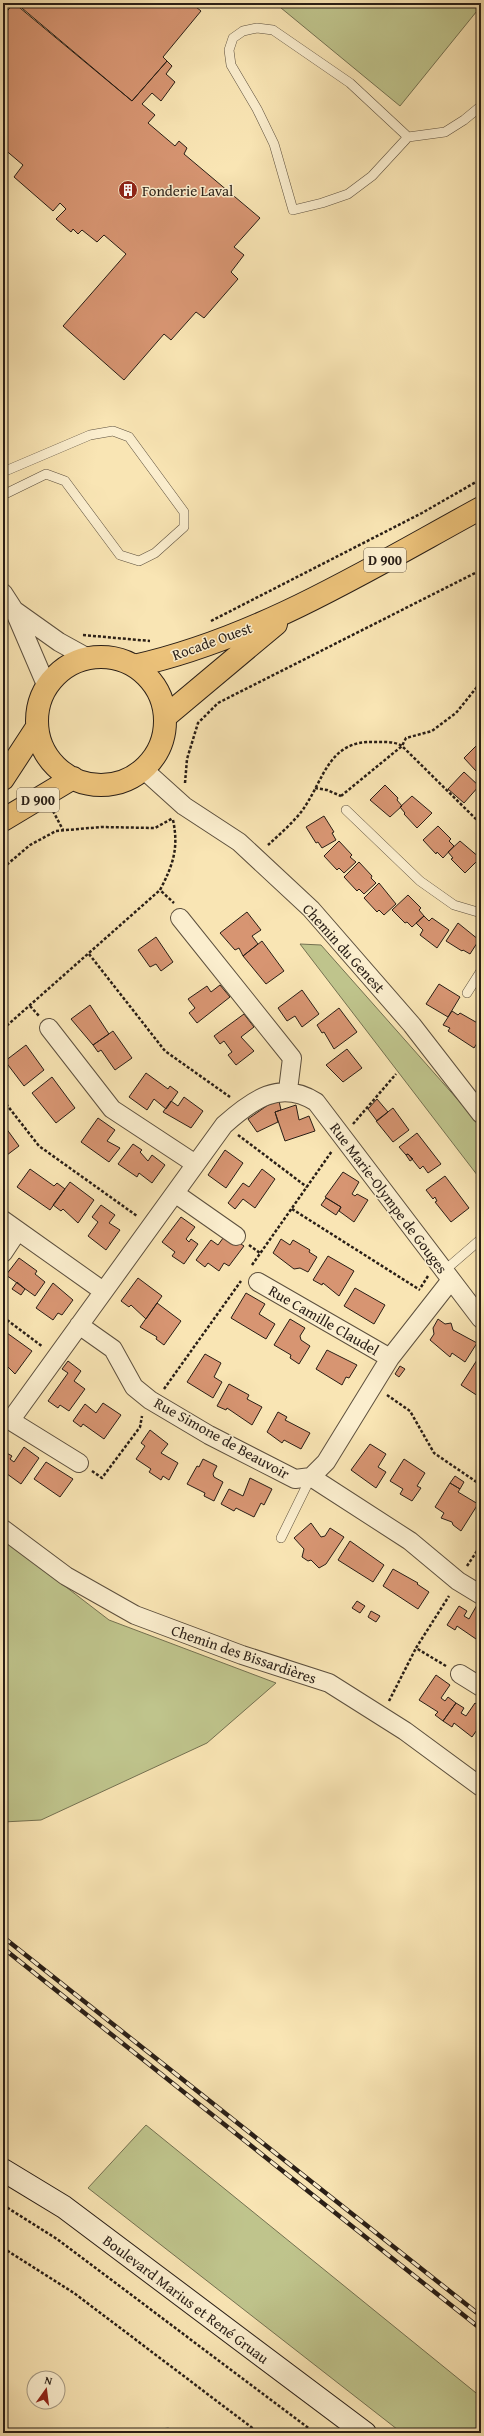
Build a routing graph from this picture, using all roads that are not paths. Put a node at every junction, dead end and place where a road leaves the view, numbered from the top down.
1 (481, 106) edge
2 (408, 137) junction
3 (3, 472) edge
4 (3, 495) edge
5 (481, 508) edge
6 (3, 593) edge
7 (289, 612) junction
8 (8, 615) edge
9 (88, 658) junction
10 (134, 666) junction
11 (47, 686) junction
12 (165, 717) junction
13 (37, 726) junction
14 (143, 769) junction
15 (73, 778) junction
16 (3, 779) edge
17 (346, 810) road end
18 (3, 820) edge
19 (481, 913) edge
20 (180, 918) road end
21 (481, 971) edge
22 (467, 993) dead end
23 (49, 1028) dead end
24 (288, 1090) junction
25 (481, 1114) edge
26 (194, 1163) junction
27 (176, 1194) junction
28 (3, 1220) edge
29 (17, 1232) junction
30 (236, 1236) dead end
31 (481, 1239) edge
32 (3, 1253) edge
33 (251, 1275) road end
34 (447, 1275) junction
35 (103, 1291) junction
36 (481, 1319) edge
37 (79, 1325) junction
38 (390, 1358) junction
39 (7, 1419) edge
40 (79, 1463) road end
41 (311, 1477) junction
42 (3, 1529) edge
43 (281, 1538) dead end
44 (481, 1595) edge
45 (460, 1674) road end
46 (481, 1687) edge
47 (481, 1787) edge
48 (3, 2170) edge
49 (365, 2433) edge

1 - 2 lane
2 - 2 lane
3 - 4 lane
5 - 7 main road, Rocade Ouest / D 900
6 - 8 street
7 - 10 main road, Rocade Ouest / D 900
7 - 12 main road, Rocade Ouest / D 900
8 - 9 street
8 - 11 street
9 - 10 main road
9 - 11 main road
10 - 12 main road
11 - 13 main road
12 - 14 main road
13 - 15 main road
13 - 16 main road, D 900
14 - 15 main road
14 - 25 street, Chemin du Genest
15 - 18 main road, D 900
17 - 19 lane
20 - 24 street
21 - 22 lane
23 - 26 street
24 - 26 street
24 - 34 street, Rue Marie-Olympe de Gouges
26 - 27 street
27 - 30 street
27 - 35 street
28 - 29 street
29 - 32 street
29 - 35 street
31 - 34 lane
33 - 38 street, Rue Camille Claudel
34 - 36 street, Rue Marie-Olympe de Gouges
34 - 38 street, Rue Camille Claudel
35 - 37 street
37 - 39 street
37 - 41 street, Rue Simone de Beauvoir
38 - 41 street, Rue Camille Claudel
39 - 40 street
41 - 43 lane
41 - 44 street, Rue Simone de Beauvoir
42 - 47 street, Chemin des Bissardières
45 - 46 street
48 - 49 main road, Boulevard Marius et René Gruau

